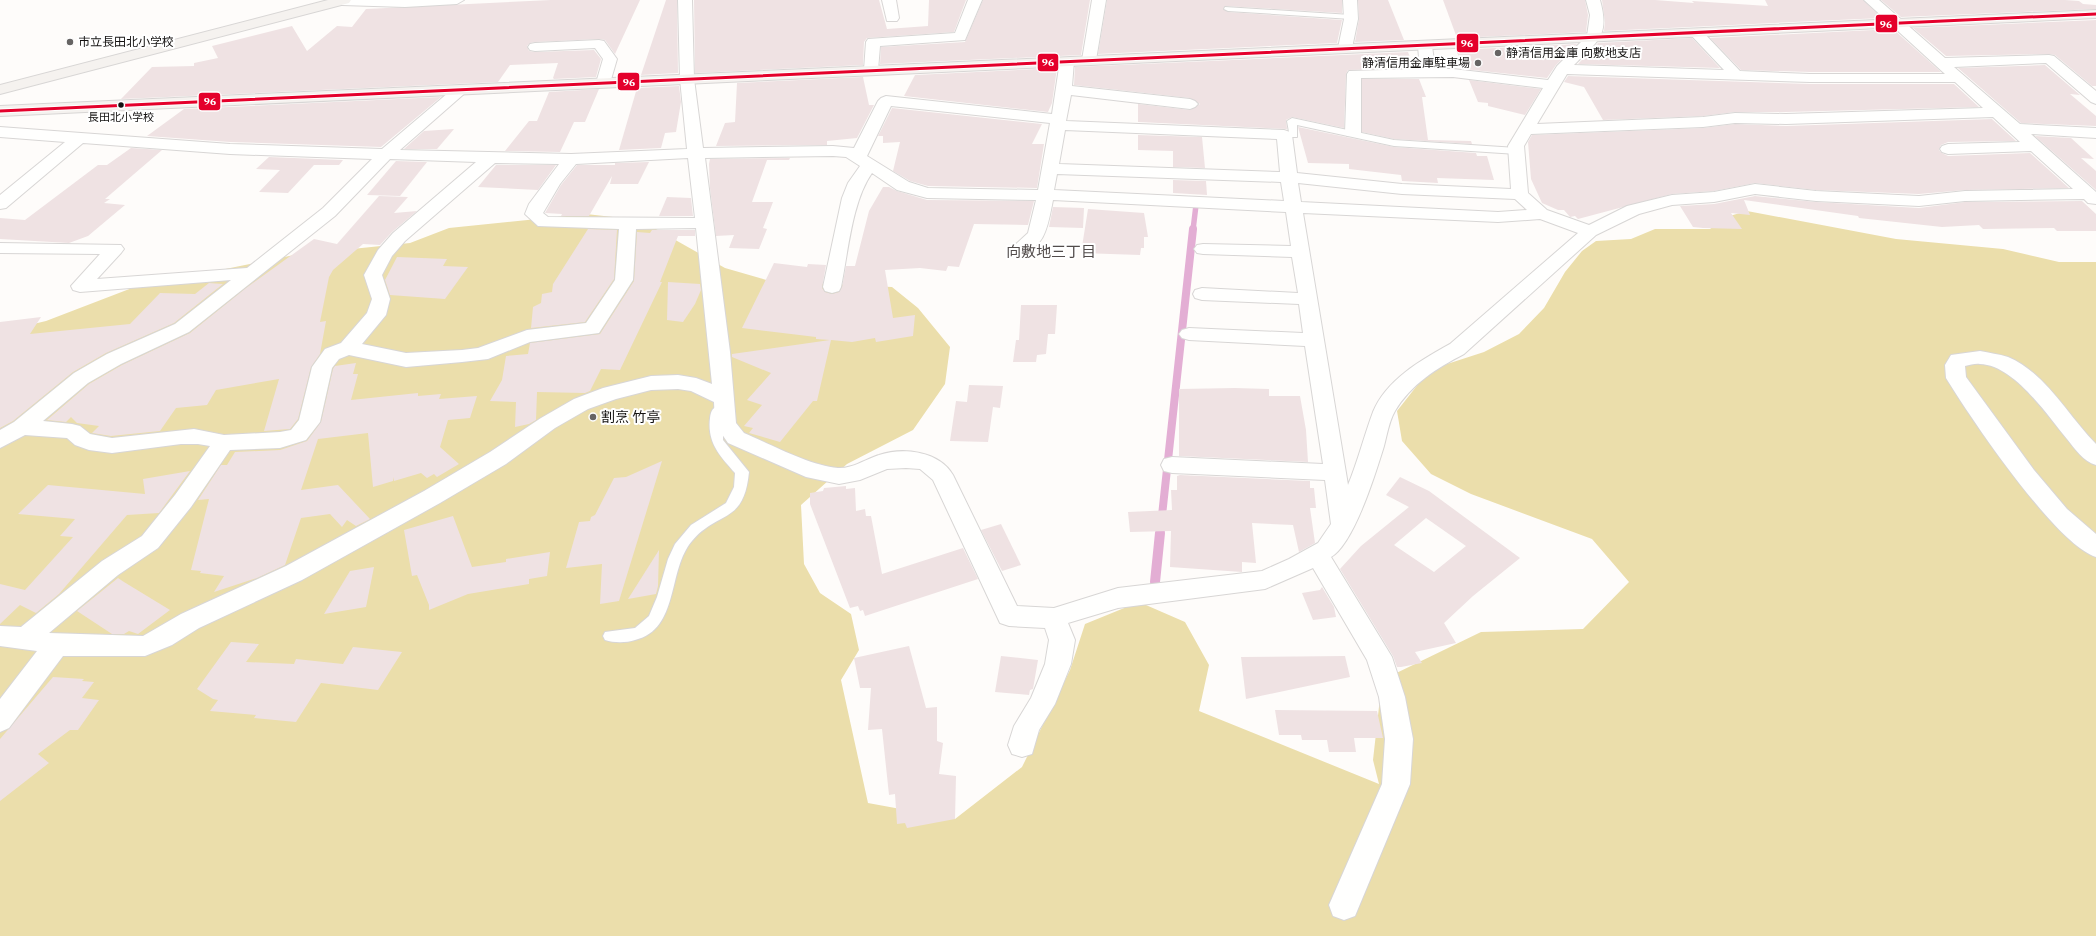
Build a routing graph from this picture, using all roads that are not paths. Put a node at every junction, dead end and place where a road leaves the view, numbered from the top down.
1 (343, 0) edge
2 (458, 0) edge
3 (685, 0) edge
4 (889, 0) edge
5 (975, 0) edge
6 (1099, 0) edge
7 (1350, 0) edge
8 (1593, 0) edge
9 (1871, 0) edge
10 (1228, 9) dead end
11 (2096, 14) edge
12 (1351, 17) junction
13 (892, 18) dead end
14 (1898, 24) junction
15 (1696, 34) junction
16 (1594, 37) junction
17 (1425, 46) junction
18 (535, 48) dead end
19 (1345, 48) junction
20 (1089, 60) junction
21 (1067, 61) junction
22 (1940, 62) junction
23 (1562, 69) junction
24 (871, 70) junction
25 (1428, 73) junction
26 (1737, 76) junction
27 (1957, 78) junction
28 (687, 79) junction
29 (603, 83) junction
30 (1554, 85) junction
31 (0, 90) edge
32 (460, 90) junction
33 (1064, 90) junction
34 (2096, 99) edge
35 (1190, 104) dead end
36 (0, 111) edge
37 (1996, 112) junction
38 (1058, 122) junction
39 (1527, 129) junction
40 (2016, 130) junction
41 (0, 132) edge
42 (1353, 133) junction
43 (2096, 133) edge
44 (1284, 135) junction
45 (79, 138) junction
46 (2035, 146) junction
47 (1948, 149) dead end
48 (1516, 151) junction
49 (697, 152) junction
50 (386, 154) junction
51 (491, 158) junction
52 (571, 159) junction
53 (864, 161) junction
54 (1050, 169) junction
55 (1289, 177) junction
56 (1520, 194) junction
57 (1046, 196) junction
58 (2092, 198) edge
59 (0, 204) edge
60 (1295, 207) junction
61 (1541, 214) junction
62 (704, 223) junction
63 (628, 224) junction
64 (1590, 230) junction
65 (1024, 245) dead end
66 (0, 248) edge
67 (1203, 249) dead end
68 (1302, 252) junction
69 (252, 273) junction
70 (832, 287) dead end
71 (1202, 294) dead end
72 (1309, 299) junction
73 (1189, 334) dead end
74 (1315, 340) junction
75 (348, 348) junction
76 (723, 402) junction
77 (22, 427) junction
78 (0, 440) edge
79 (224, 443) junction
80 (2096, 457) edge
81 (1172, 465) dead end
82 (1334, 472) junction
83 (1343, 525) junction
84 (2096, 548) edge
85 (1317, 555) junction
86 (1054, 618) junction
87 (0, 636) edge
88 (610, 636) dead end
89 (26, 638) junction
90 (56, 645) junction
91 (0, 720) edge
92 (1022, 745) dead end
93 (1344, 905) dead end

1 - 2 street
1 - 31 main road
3 - 28 street
4 - 13 street
5 - 24 street
6 - 20 street
7 - 12 street
8 - 16 street
9 - 14 street
10 - 12 lane
11 - 14 main road
12 - 19 street
14 - 15 main road
14 - 22 street
15 - 16 main road
15 - 26 street
16 - 17 main road
16 - 23 street
17 - 19 main road
17 - 25 street
18 - 29 street
19 - 20 main road
20 - 21 main road
21 - 24 main road
21 - 33 street
22 - 27 street
22 - 34 street
23 - 26 street
23 - 30 street
24 - 28 main road
25 - 30 street
25 - 42 street
26 - 27 street
27 - 37 street
28 - 29 main road
28 - 49 street
29 - 32 main road
30 - 39 street
32 - 36 main road
32 - 50 street
33 - 35 street
33 - 38 street
37 - 39 street
37 - 40 street
38 - 44 street
38 - 53 street
38 - 54 street
39 - 48 street
40 - 43 street
40 - 46 street
41 - 45 street
42 - 44 lane
42 - 48 lane
44 - 55 street
45 - 50 street
45 - 59 street
46 - 47 street
46 - 58 street
48 - 56 street
49 - 52 street
49 - 53 street
49 - 62 street
50 - 51 street
50 - 69 street
51 - 52 street
51 - 75 street
52 - 63 street
53 - 57 street
53 - 70 street
54 - 55 street
54 - 57 street
55 - 56 street
55 - 60 street
56 - 61 street
57 - 60 street
57 - 65 street
58 - 64 street
60 - 61 street
60 - 68 street
61 - 64 street
62 - 63 street
62 - 76 street
63 - 75 street
64 - 83 street
66 - 69 street
67 - 68 street
68 - 72 street
69 - 77 street
71 - 72 street
72 - 74 street
73 - 74 street
74 - 82 street
75 - 79 street
76 - 86 street
76 - 88 lane
76 - 90 street
77 - 78 street
77 - 79 street
79 - 89 street
80 - 84 street
81 - 82 street
82 - 83 street
83 - 85 street
85 - 86 street
85 - 93 street
86 - 92 street
87 - 89 street
89 - 90 street
90 - 91 street

